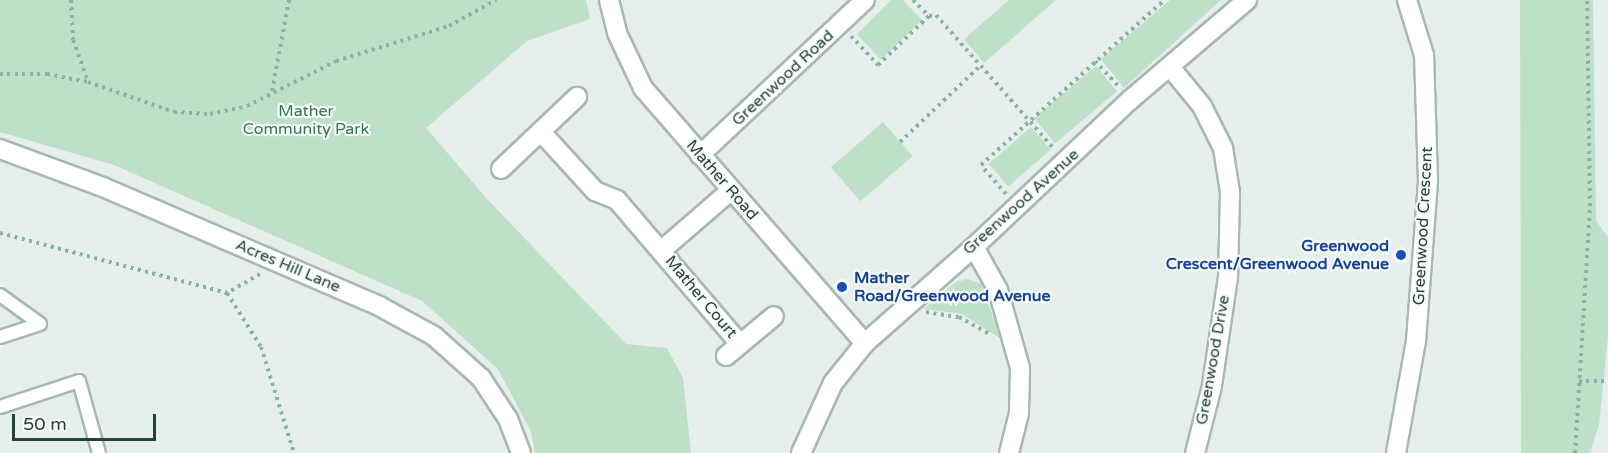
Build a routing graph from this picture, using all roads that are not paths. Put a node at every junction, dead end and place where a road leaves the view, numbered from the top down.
1 (609, 0) edge
2 (865, 0) edge
3 (1247, 0) edge
4 (1407, 0) edge
5 (1170, 67) junction
6 (577, 97) dead end
7 (542, 133) junction
8 (0, 149) edge
9 (700, 155) junction
10 (501, 169) dead end
11 (730, 191) junction
12 (974, 247) junction
13 (662, 250) junction
14 (0, 295) edge
15 (774, 316) dead end
16 (0, 337) edge
17 (865, 343) junction
18 (740, 344) junction
19 (726, 356) dead end
20 (0, 407) edge
21 (99, 453) edge
22 (521, 453) edge
23 (801, 453) edge
24 (1009, 453) edge
25 (1195, 453) edge
26 (1396, 453) edge

1 - 9 street, Mather Road
2 - 9 street, Greenwood Road
3 - 5 street, Greenwood Avenue
4 - 26 street, Greenwood Crescent
5 - 12 street, Greenwood Avenue
5 - 25 street, Greenwood Drive
6 - 7 street
7 - 10 street
7 - 13 street, Mather Court
8 - 22 street, Acres Hill Lane
9 - 11 street, Mather Road
11 - 13 street, Mather Court
11 - 17 street, Mather Road
12 - 17 street, Greenwood Avenue
12 - 24 street
13 - 18 street, Mather Court
14 - 16 lane
15 - 18 street, Mather Court
17 - 23 street, Greenwood Avenue
18 - 19 street, Mather Court
20 - 21 lane

